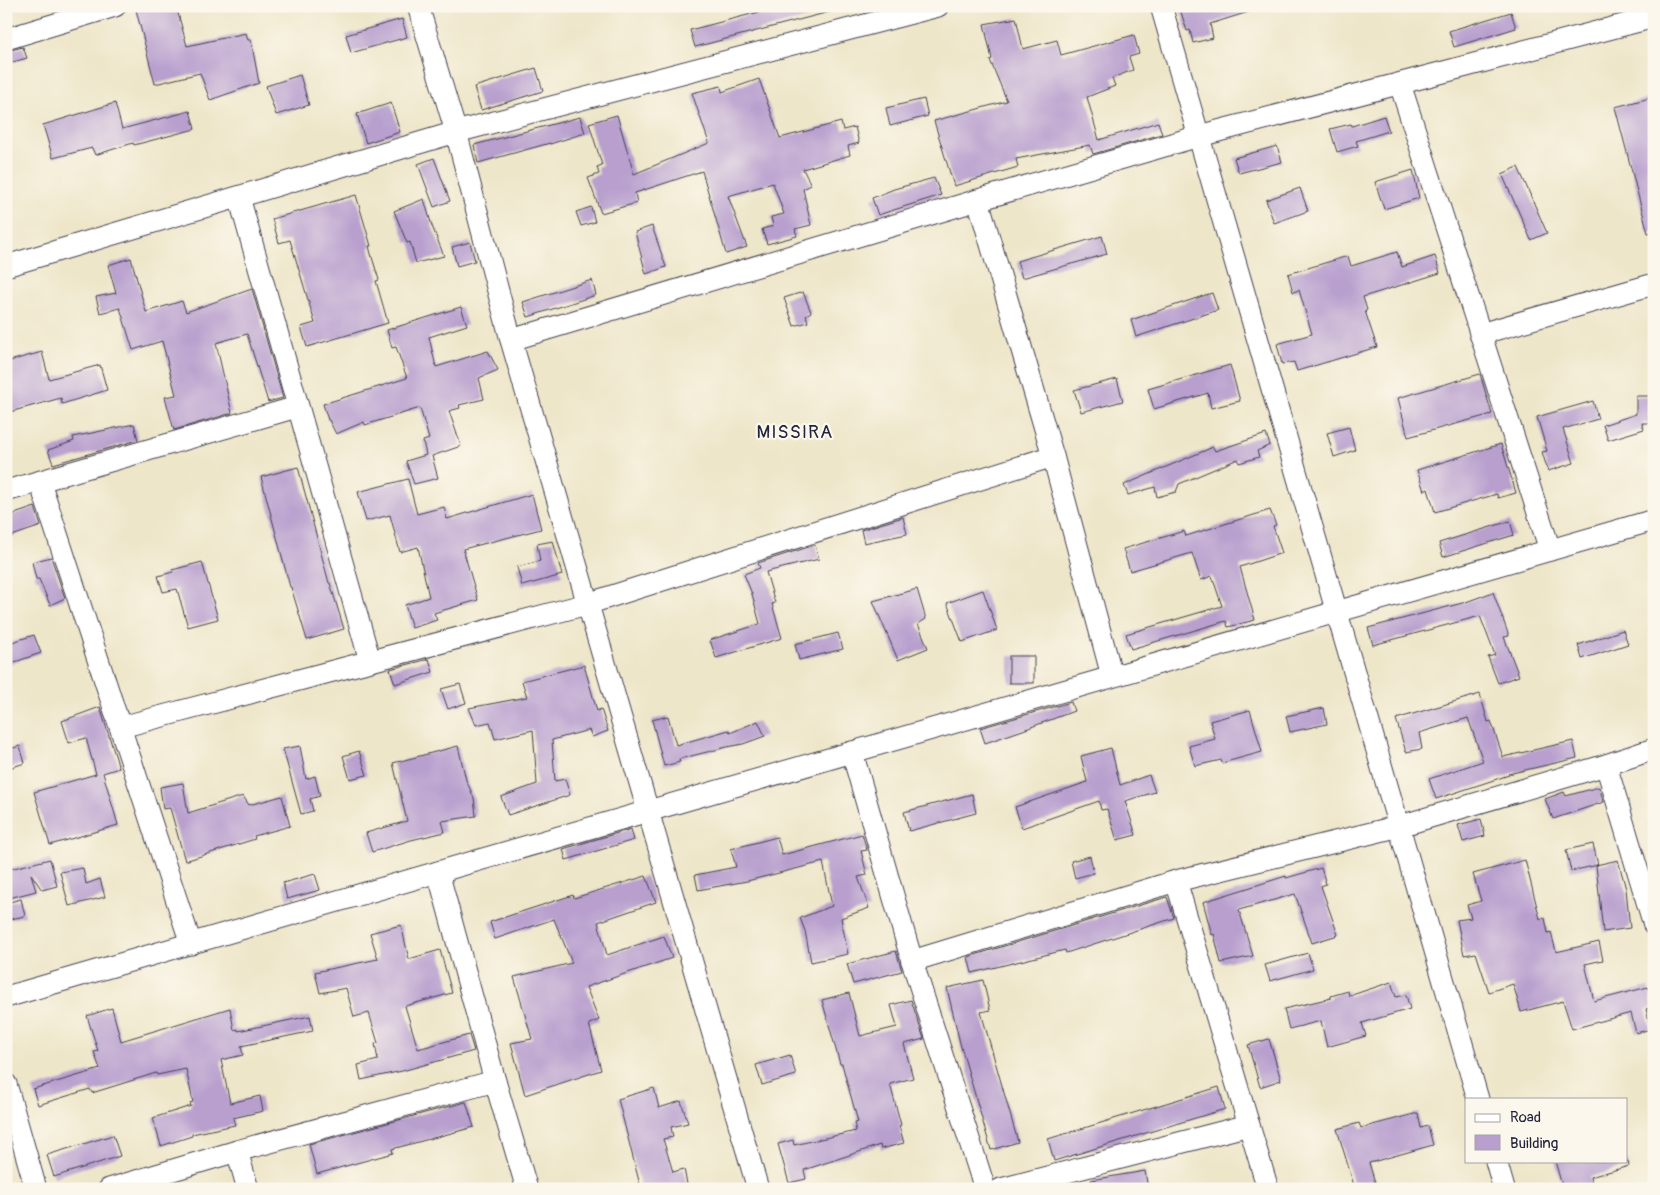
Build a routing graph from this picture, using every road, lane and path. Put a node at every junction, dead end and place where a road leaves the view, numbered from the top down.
1 (115, 6) edge
2 (418, 6) edge
3 (1161, 6) edge
4 (924, 8) edge
5 (1654, 17) edge
6 (6, 39) edge
7 (1400, 84) junction
8 (456, 132) junction
9 (1199, 136) junction
10 (239, 197) junction
11 (978, 200) junction
12 (6, 266) edge
13 (1654, 284) edge
14 (1480, 334) junction
15 (511, 340) junction
16 (297, 407) junction
17 (1053, 456) junction
18 (40, 482) junction
19 (6, 491) edge
20 (1654, 520) edge
21 (1550, 550) junction
22 (588, 604) junction
23 (1337, 611) junction
24 (370, 662) junction
25 (1112, 676) junction
26 (121, 727) junction
27 (1654, 749) edge
28 (852, 752) junction
29 (1606, 765) junction
30 (648, 811) junction
31 (1400, 826) junction
32 (438, 872) junction
33 (1176, 881) junction
34 (1654, 925) edge
35 (191, 944) junction
36 (912, 961) junction
37 (6, 997) edge
38 (495, 1081) junction
39 (6, 1084) edge
40 (1478, 1098) edge
41 (1249, 1125) junction
42 (237, 1151) junction
43 (1496, 1162) edge
44 (36, 1189) edge
45 (109, 1189) edge
46 (248, 1189) edge
47 (528, 1189) edge
48 (758, 1189) edge
49 (985, 1189) edge
50 (1001, 1189) edge
51 (1268, 1189) edge
52 (1504, 1189) edge

1 - 6 street
2 - 8 street
3 - 9 street
4 - 8 street
5 - 7 street
7 - 9 street
7 - 14 street
8 - 10 street
8 - 15 street
9 - 11 street
9 - 23 street
10 - 12 street
10 - 16 street
11 - 15 street
11 - 17 street
13 - 14 street
14 - 21 street
15 - 22 street
16 - 18 street
16 - 24 street
17 - 22 street
17 - 25 street
18 - 19 street
18 - 26 street
20 - 21 street
21 - 23 street
22 - 24 street
22 - 30 street
23 - 25 street
23 - 31 street
24 - 26 street
25 - 28 street
26 - 35 street
27 - 29 street
28 - 30 street
28 - 36 street
29 - 31 street
29 - 34 street
30 - 32 street
30 - 48 street
31 - 33 street
31 - 40 street
32 - 35 street
32 - 38 street
33 - 36 street
33 - 41 street
35 - 37 street
36 - 49 street
38 - 42 street
38 - 47 street
39 - 44 street
41 - 50 street
41 - 51 street
42 - 45 street
42 - 46 street
43 - 52 street

